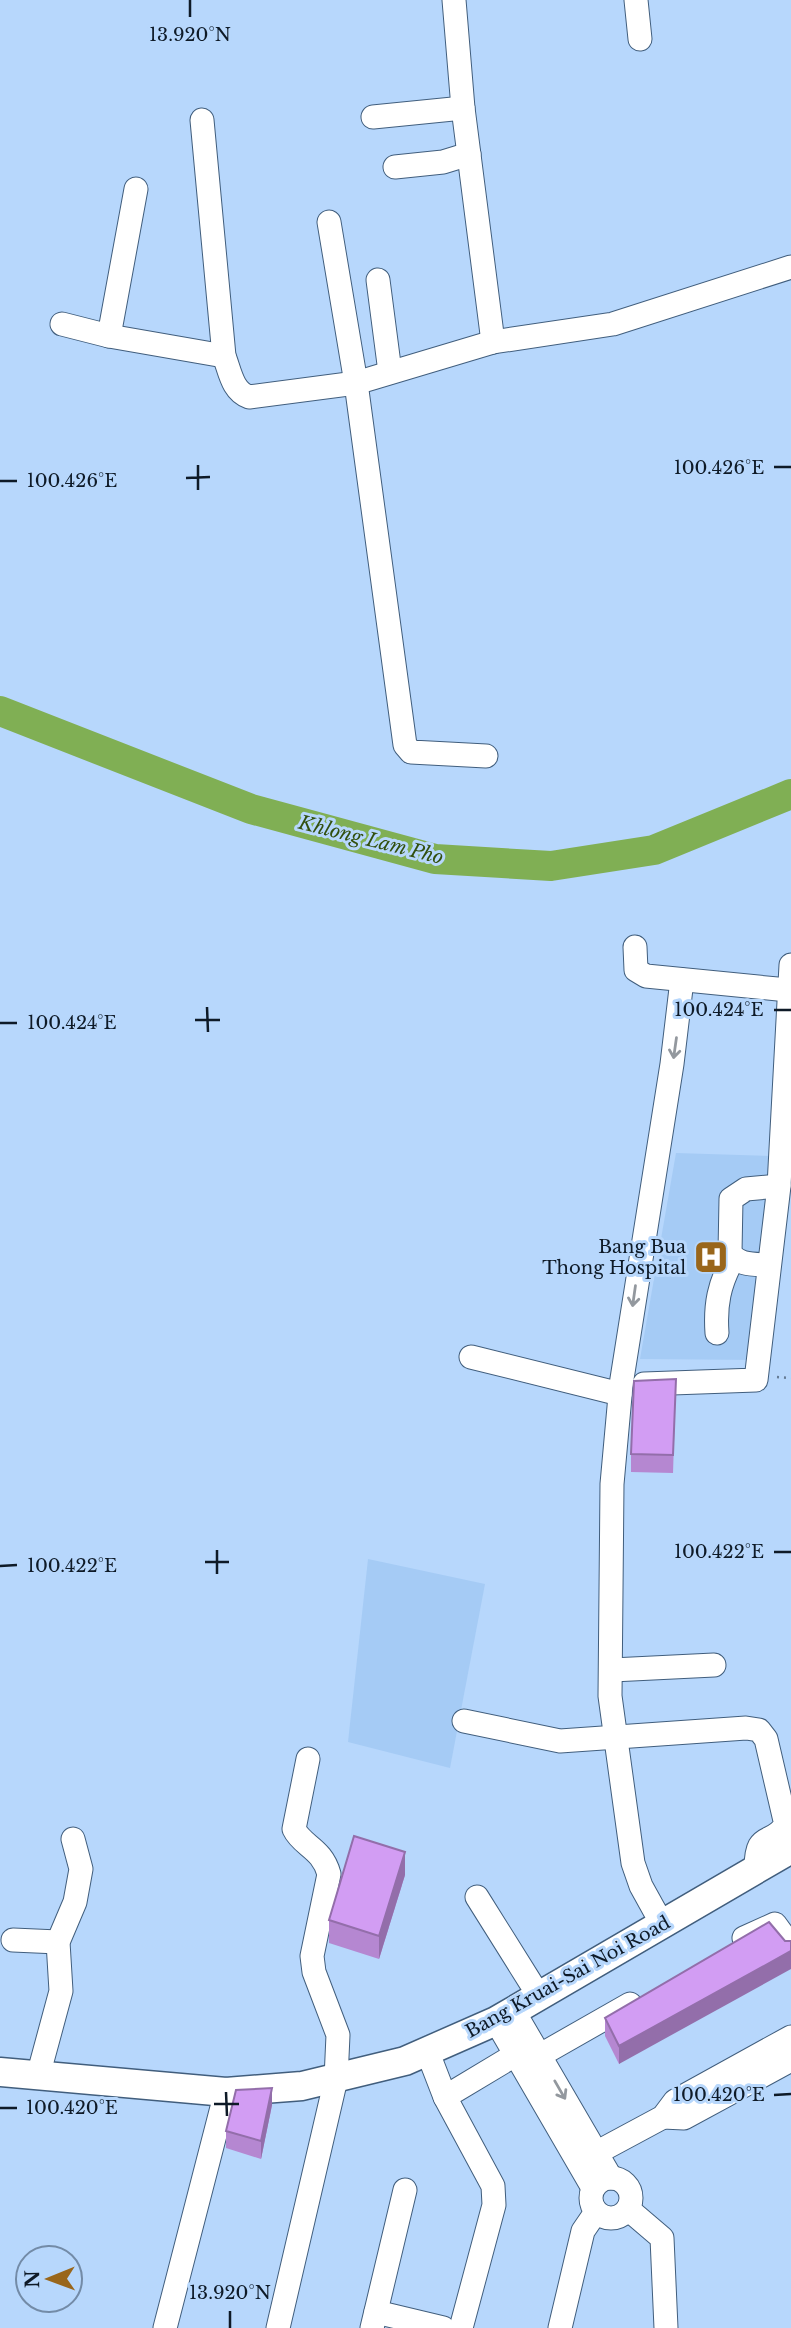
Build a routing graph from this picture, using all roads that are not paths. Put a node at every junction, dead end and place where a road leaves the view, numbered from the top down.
1 (454, 0) edge
2 (636, 0) edge
3 (640, 39) dead end
4 (463, 108) junction
5 (373, 117) dead end
6 (202, 120) dead end
7 (469, 154) junction
8 (396, 167) dead end
9 (136, 189) dead end
10 (329, 222) dead end
11 (791, 267) edge
12 (378, 280) dead end
13 (62, 324) dead end
14 (109, 336) junction
15 (494, 342) junction
16 (224, 356) junction
17 (390, 372) junction
18 (356, 383) junction
19 (486, 756) dead end
20 (635, 947) dead end
21 (791, 965) edge
22 (682, 980) junction
23 (788, 989) junction
24 (779, 1186) junction
25 (733, 1259) junction
26 (769, 1265) junction
27 (717, 1333) dead end
28 (471, 1357) dead end
29 (620, 1390) junction
30 (714, 1665) dead end
31 (612, 1670) junction
32 (464, 1721) dead end
33 (617, 1739) junction
34 (307, 1759) dead end
35 (73, 1839) dead end
36 (791, 1849) edge
37 (756, 1869) junction
38 (477, 1897) dead end
39 (662, 1924) junction
40 (13, 1940) dead end
41 (58, 1942) junction
42 (731, 1946) edge
43 (791, 1946) edge
44 (647, 1994) edge
45 (539, 1996) junction
46 (505, 2016) junction
47 (791, 2037) edge
48 (428, 2053) junction
49 (528, 2055) junction
50 (791, 2060) edge
51 (0, 2072) edge
52 (748, 2072) junction
53 (38, 2076) junction
54 (336, 2079) junction
55 (226, 2092) junction
56 (445, 2096) junction
57 (596, 2153) junction
58 (602, 2183) junction
59 (405, 2190) dead end
60 (628, 2208) junction
61 (596, 2212) junction
62 (374, 2320) edge
63 (166, 2328) edge
64 (278, 2328) edge
65 (443, 2328) edge
66 (461, 2328) edge
67 (560, 2328) edge
68 (666, 2328) edge

1 - 4 street
2 - 3 street
4 - 5 street
4 - 7 street
6 - 16 street
7 - 8 street
7 - 15 street
9 - 14 street
10 - 18 street
11 - 15 street
12 - 17 street
13 - 14 street
14 - 16 street
15 - 17 street
16 - 18 street
17 - 18 street
18 - 19 street
20 - 22 street
21 - 23 street
22 - 23 street
22 -> 29 street
23 - 24 street
24 - 25 street
24 - 26 street
25 - 26 street
25 - 27 street
26 - 29 street
28 - 29 street
29 - 31 street
30 - 31 street
31 - 33 street
32 - 33 street
33 - 37 street
33 - 39 street
34 - 54 street
35 - 41 street
36 - 37 main road, Bang Kruai-Sai Noi Road
37 - 39 main road, Bang Kruai-Sai Noi Road
38 - 45 street
39 - 45 main road, Bang Kruai-Sai Noi Road
40 - 41 street
41 - 53 street
42 - 43 street
44 - 49 street
45 - 46 main road, Bang Kruai-Sai Noi Road
46 - 48 main road, Bang Kruai-Sai Noi Road
46 - 49 street
47 - 52 street
48 - 54 main road, Bang Kruai-Sai Noi Road
48 - 56 street
49 - 56 street
49 -> 57 street
49 - 58 street
50 - 52 street
51 - 53 main road, Bang Kruai-Sai Noi Road
52 - 57 street
53 - 55 main road, Bang Kruai-Sai Noi Road
54 - 55 main road, Bang Kruai-Sai Noi Road
54 - 64 street
55 - 63 street
56 - 66 street
57 - 58 street
58 - 60 street
58 - 61 street
59 - 62 street
60 - 61 street
60 - 68 street
61 - 67 street
62 - 65 street

